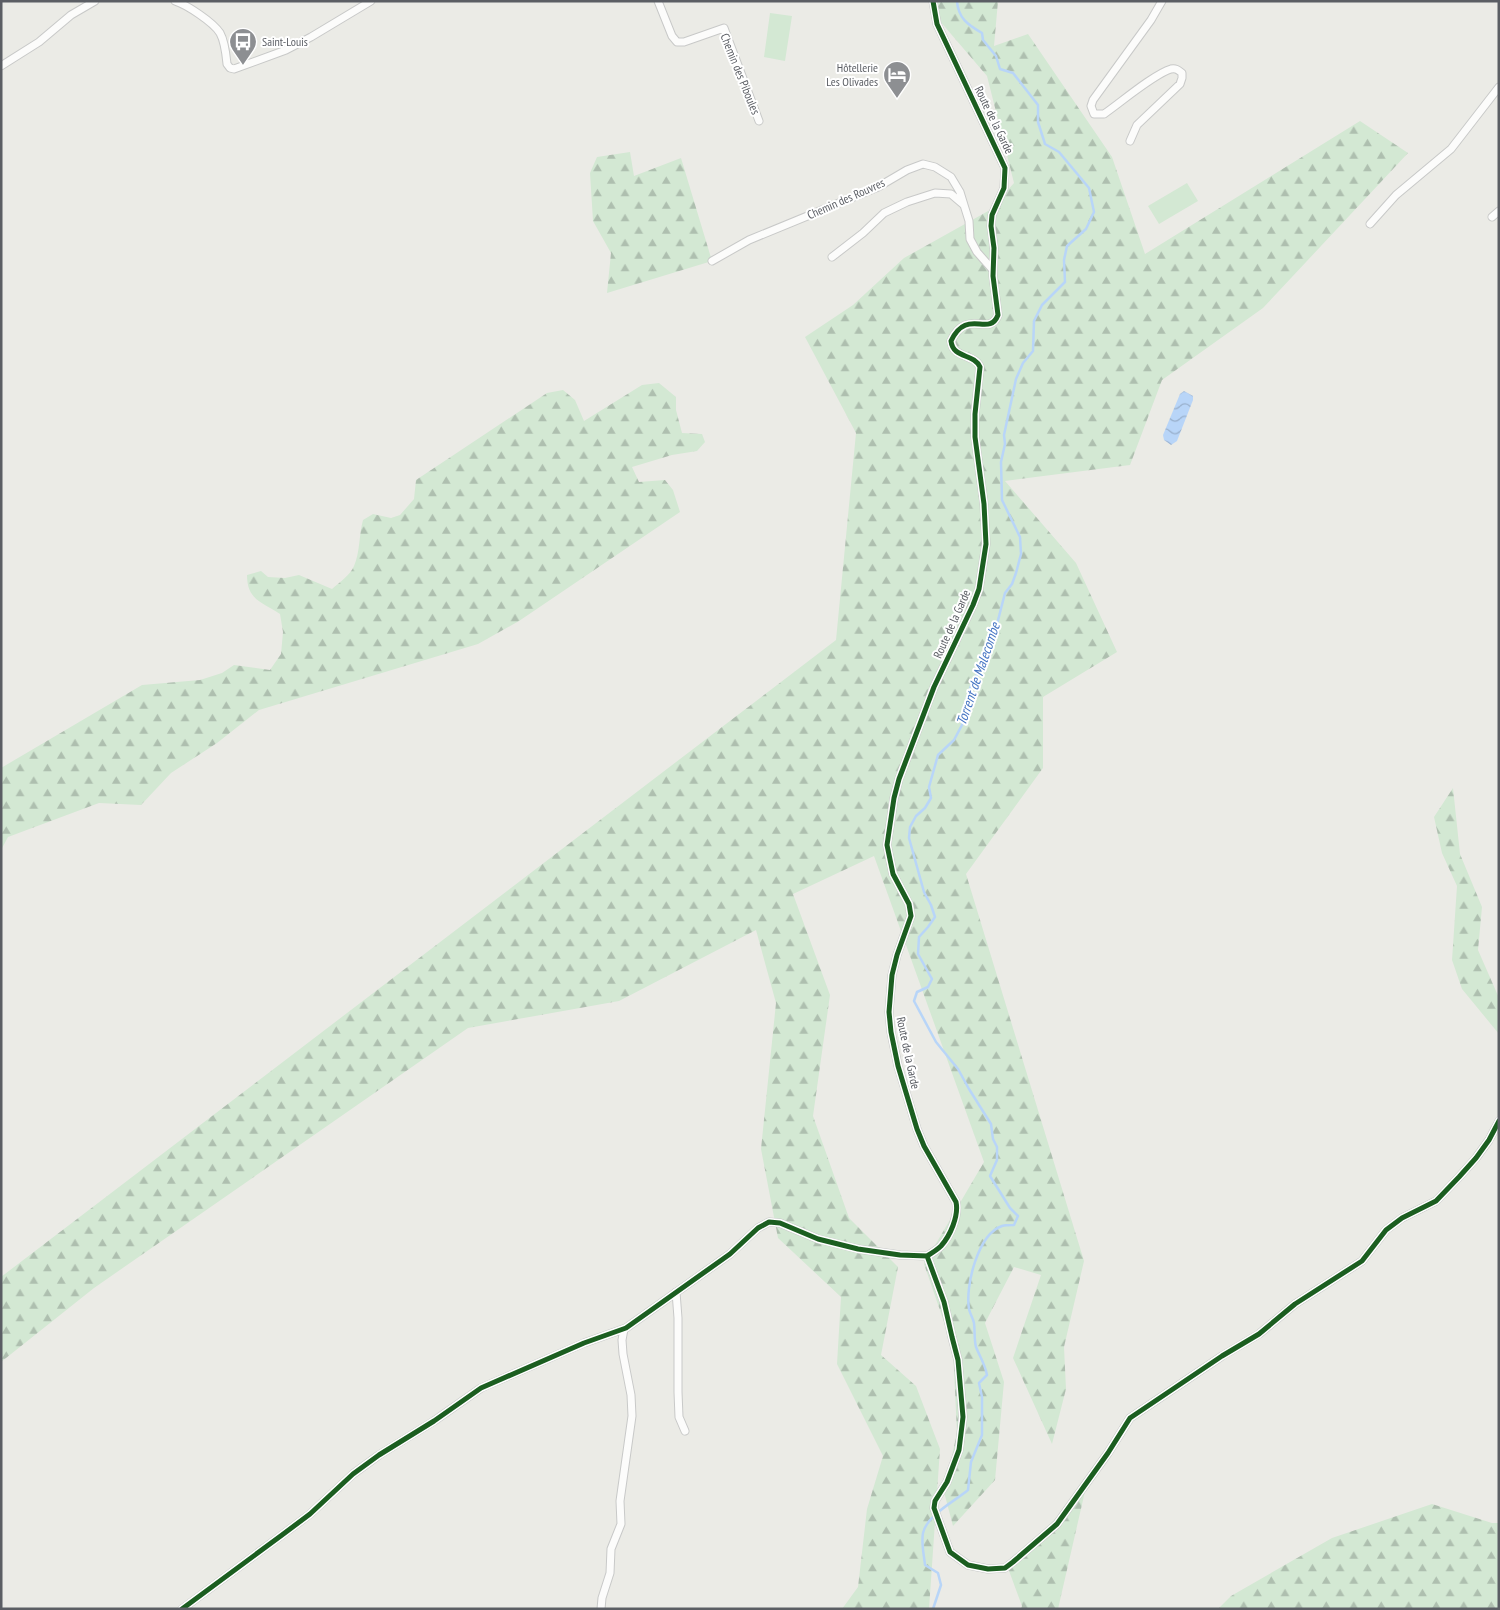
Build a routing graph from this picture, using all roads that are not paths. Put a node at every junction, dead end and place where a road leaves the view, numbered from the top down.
1 (95, 1) edge
2 (175, 1) edge
3 (371, 1) edge
4 (658, 1) edge
5 (933, 1) edge
6 (1162, 1) edge
7 (1, 66) edge
8 (1499, 87) edge
9 (759, 121) dead end
10 (1130, 141) dead end
11 (964, 205) junction
12 (1499, 212) edge
13 (1492, 217) dead end
14 (1370, 224) dead end
15 (832, 256) dead end
16 (712, 261) dead end
17 (992, 269) junction
18 (1499, 1121) edge
19 (927, 1256) junction
20 (676, 1292) junction
21 (624, 1329) junction
22 (686, 1431) dead end
23 (182, 1609) edge
24 (602, 1609) edge

1 - 7 street
2 - 3 street
4 - 9 street, Chemin des Piboules
5 - 17 street, Route de la Garde
6 - 10 street
8 - 14 street
11 - 15 street
11 - 16 street, Chemin des Rouvres
11 - 17 street
12 - 13 street
17 - 19 street, Route de la Garde
18 - 19 street
19 - 20 street
20 - 21 street
20 - 22 street
21 - 23 street
21 - 24 street

